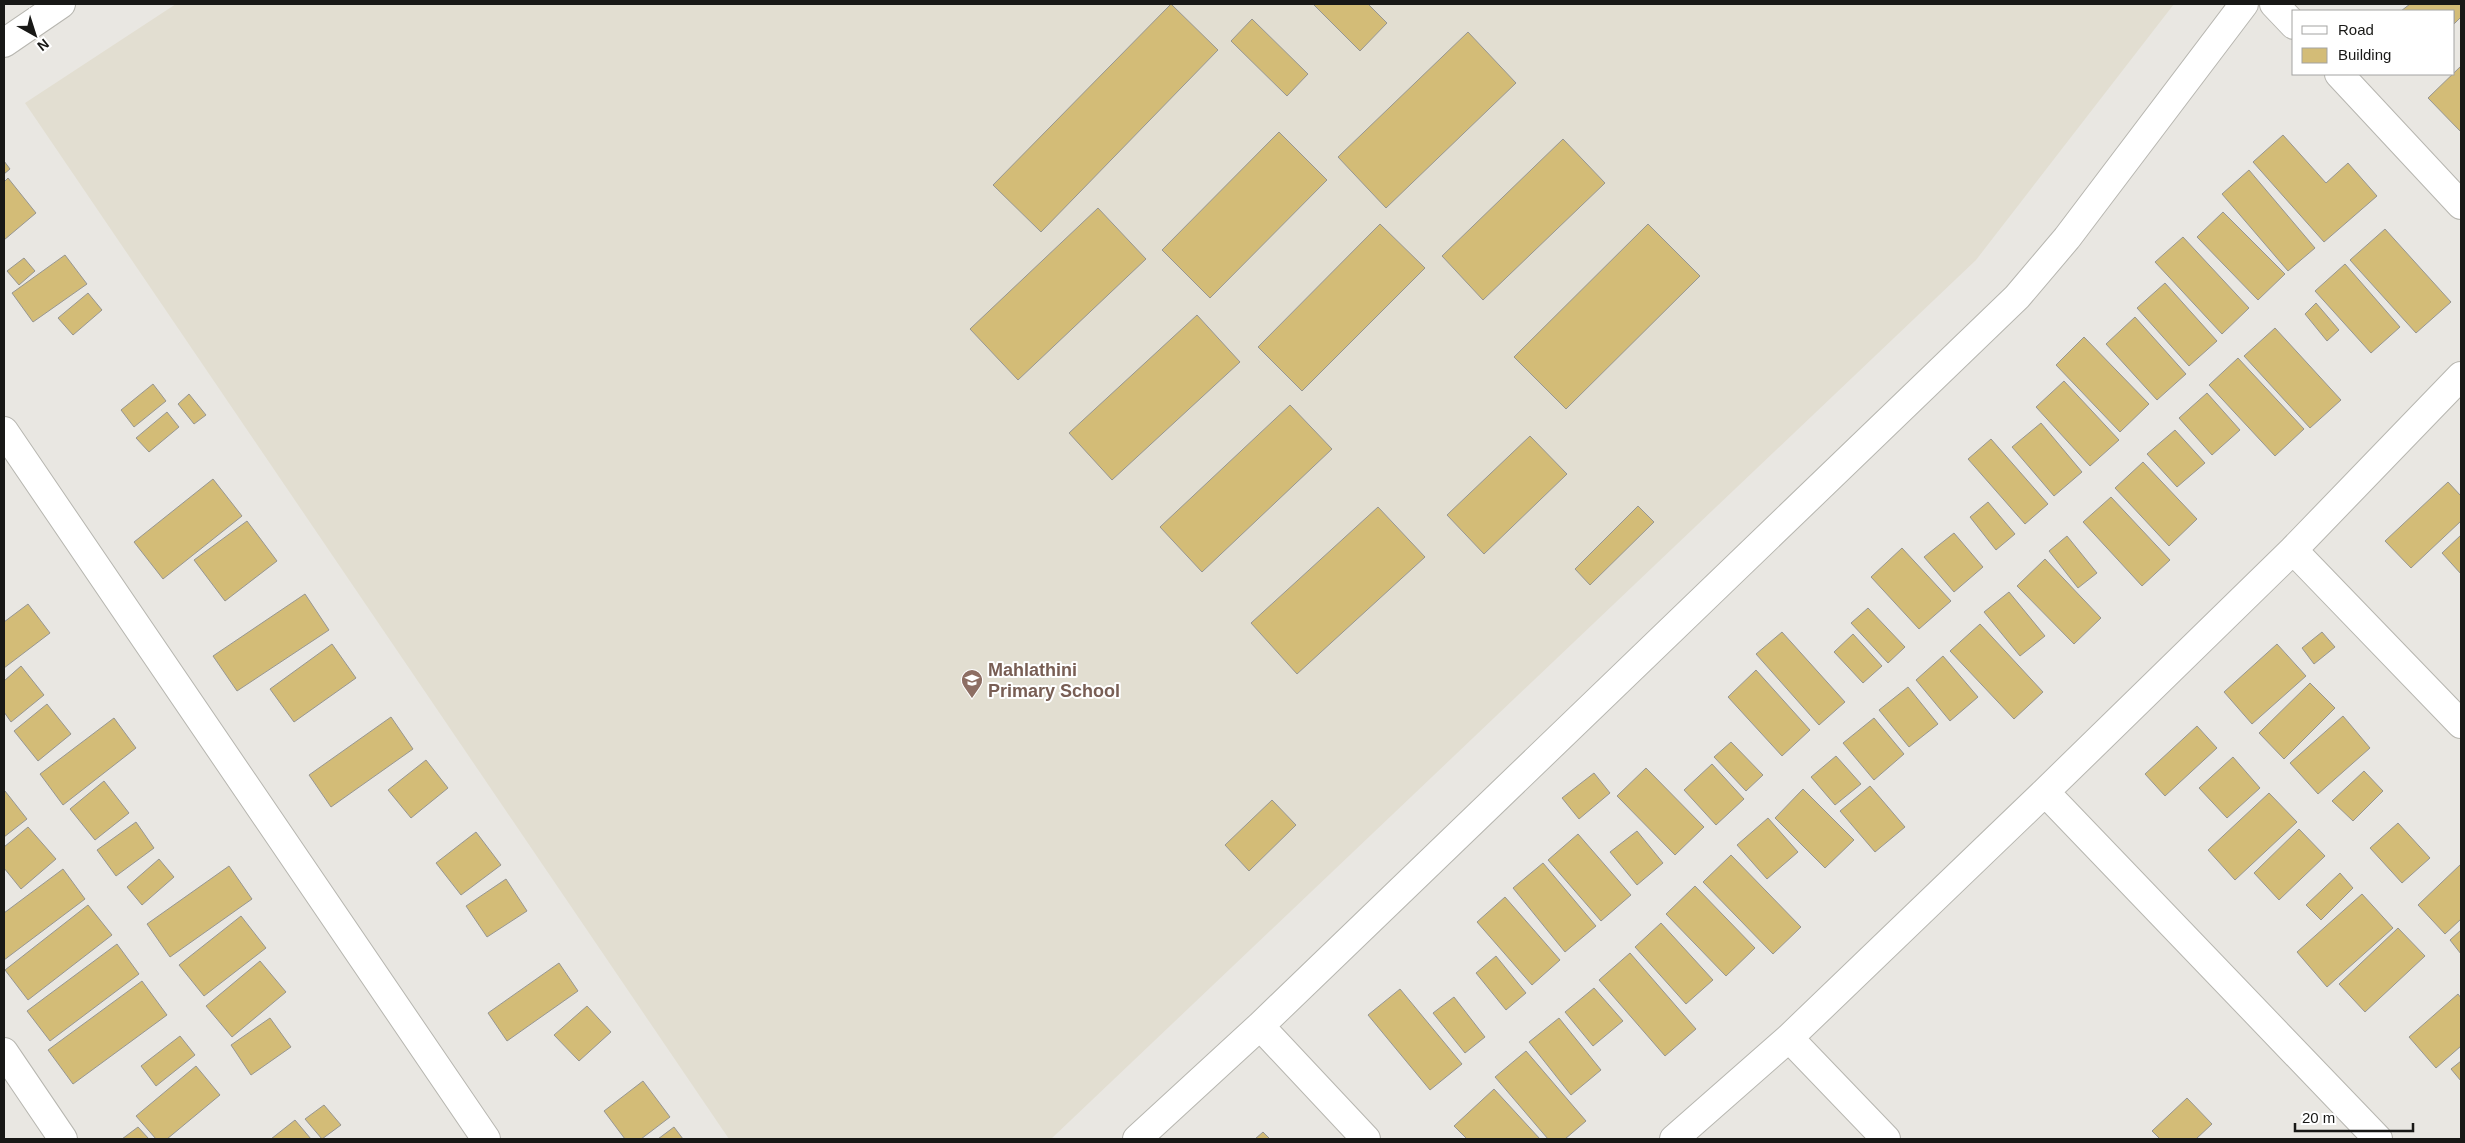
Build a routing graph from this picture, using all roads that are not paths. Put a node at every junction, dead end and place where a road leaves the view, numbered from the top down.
1 (61, 4) edge
2 (2244, 4) edge
3 (2274, 4) edge
4 (2292, 23) edge
5 (4, 43) edge
6 (2340, 75) edge
7 (2461, 205) edge
8 (2461, 376) edge
9 (4, 431) edge
10 (2293, 550) junction
11 (2461, 724) edge
12 (2045, 792) junction
13 (1260, 1026) junction
14 (1789, 1038) junction
15 (4, 1052) edge
16 (63, 1139) edge
17 (486, 1139) edge
18 (1137, 1139) edge
19 (1366, 1139) edge
20 (1674, 1139) edge
21 (1886, 1139) edge
22 (2378, 1139) edge

1 - 5 street
2 - 13 street
3 - 4 street
6 - 7 street
8 - 10 street
9 - 17 street
10 - 11 street
10 - 12 street
12 - 14 street
12 - 22 street
13 - 18 street
13 - 19 street
14 - 20 street
14 - 21 street
15 - 16 street

